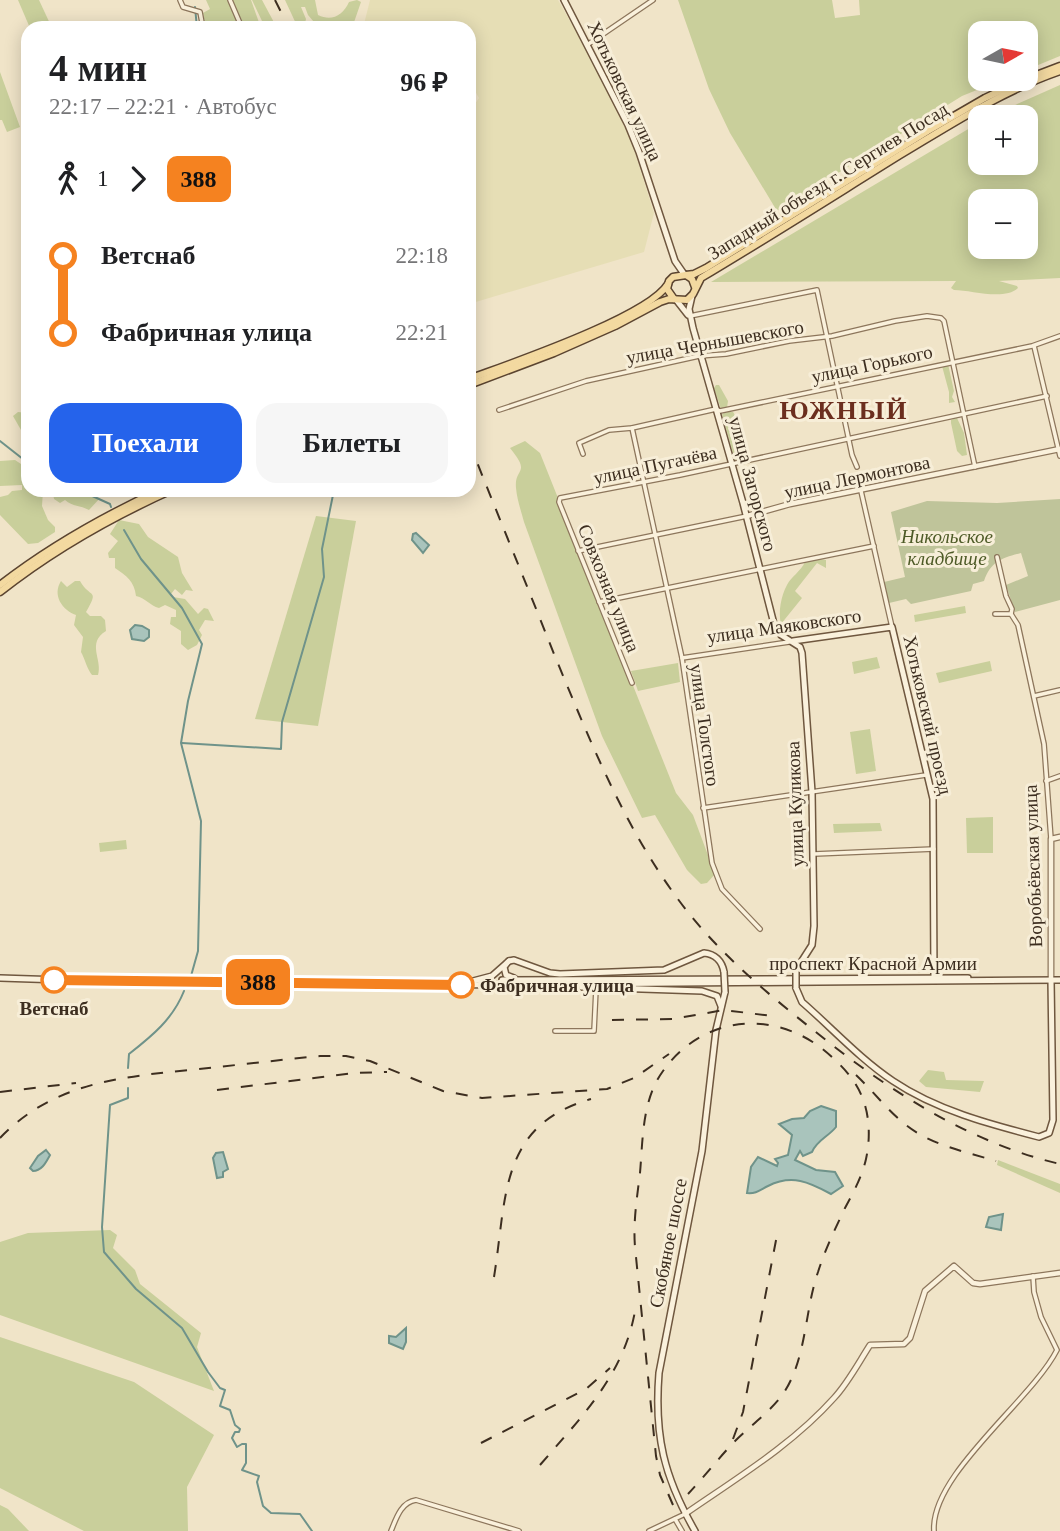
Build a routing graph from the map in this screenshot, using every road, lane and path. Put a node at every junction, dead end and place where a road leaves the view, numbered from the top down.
1 (180, 0) edge
2 (230, 0) edge
3 (564, 0) edge
4 (650, 1) edge
5 (201, 21) edge
6 (239, 21) edge
7 (587, 45) junction
8 (1060, 69) edge
9 (1038, 75) edge
10 (1000, 91) edge
11 (667, 237) junction
12 (685, 275) junction
13 (673, 276) junction
14 (668, 284) junction
15 (695, 289) junction
16 (692, 296) junction
17 (676, 300) junction
18 (690, 316) junction
19 (693, 328) junction
20 (1060, 336) edge
21 (827, 337) junction
22 (1034, 345) junction
23 (701, 356) junction
24 (951, 362) junction
25 (476, 376) edge
26 (476, 382) edge
27 (837, 385) junction
28 (1047, 396) junction
29 (716, 408) junction
30 (499, 410) dead end
31 (962, 415) junction
32 (632, 428) junction
33 (848, 439) junction
34 (1059, 449) edge
35 (583, 454) dead end
36 (1060, 456) edge
37 (732, 463) junction
38 (857, 467) dead end
39 (975, 467) junction
40 (643, 482) junction
41 (861, 491) junction
42 (146, 497) edge
43 (159, 497) edge
44 (559, 502) joint
45 (747, 516) junction
46 (655, 534) junction
47 (874, 546) junction
48 (578, 551) junction
49 (996, 557) dead end
50 (759, 569) junction
51 (0, 585) edge
52 (667, 588) junction
53 (0, 592) edge
54 (599, 602) junction
55 (995, 614) dead end
56 (1012, 614) junction
57 (892, 627) junction
58 (791, 642) junction
59 (682, 658) junction
60 (632, 683) dead end
61 (1060, 690) edge
62 (1034, 696) junction
63 (926, 775) junction
64 (1060, 776) edge
65 (1046, 781) junction
66 (812, 792) junction
67 (704, 808) junction
68 (1060, 837) edge
69 (1051, 839) junction
70 (934, 849) junction
71 (814, 852) junction
72 (760, 929) dead end
73 (509, 961) junction
74 (0, 978) edge
75 (934, 978) junction
76 (526, 980) junction
77 (1051, 980) junction
78 (1060, 980) edge
79 (473, 981) junction
80 (695, 981) junction
81 (506, 982) junction
82 (426, 983) junction
83 (554, 985) junction
84 (596, 989) junction
85 (722, 1007) junction
86 (555, 1031) dead end
87 (1044, 1136) joint
88 (1060, 1273) edge
89 (1033, 1276) junction
90 (685, 1514) junction
91 (675, 1520) junction
92 (391, 1531) edge
93 (519, 1531) edge
94 (649, 1531) edge
95 (682, 1531) edge
96 (695, 1531) edge
97 (934, 1531) edge

1 - 5 street
2 - 6 street
3 - 7 main road, Хотьковская улица
4 - 7 street
7 - 11 main road, Хотьковская улица
8 - 9 main road, Западный объезд г. Сергиев Посад
8 - 15 main road, Западный объезд г. Сергиев Посад
10 - 12 main road, Западный объезд г. Сергиев Посад
11 - 12 main road
11 - 13 main road
12 - 13 main road
12 - 15 main road
13 - 14 main road
14 - 17 main road
14 - 25 main road
15 - 16 main road
16 - 17 main road
16 - 18 main road
17 - 19 main road
17 - 26 main road
18 - 19 main road
18 - 21 street
19 - 23 main road, улица Загорского
20 - 22 street, улица Горького
21 - 23 street, улица Чернышевского
21 - 24 street, улица Чернышевского
21 - 27 street
22 - 24 street, улица Горького
22 - 28 street
23 - 29 main road, улица Загорского
23 - 30 street, улица Чернышевского
24 - 27 street, улица Горького
24 - 31 street
27 - 29 street, улица Горького
27 - 33 street
28 - 31 street, улица Пугачёва
28 - 34 street
29 - 32 street, улица Горького
29 - 37 main road, улица Загорского
31 - 33 street, улица Пугачёва
31 - 39 street
32 - 35 street, улица Горького
32 - 40 street, улица Толстого
33 - 37 street, улица Пугачёва
33 - 38 street
34 - 36 street
34 - 39 street, улица Лермонтова
37 - 40 street, улица Пугачёва
37 - 45 main road, улица Загорского
39 - 41 street, улица Лермонтова
40 - 44 street, улица Пугачёва
40 - 46 street, улица Толстого
41 - 45 street, улица Лермонтова
41 - 47 street
42 - 51 main road
43 - 53 main road
44 - 48 street, Совхозная улица
45 - 46 street, улица Лермонтова
45 - 50 main road, улица Загорского
46 - 48 street, улица Лермонтова
46 - 52 street, улица Толстого
47 - 50 street
47 - 57 street
48 - 54 street, Совхозная улица
49 - 56 street, Воробьёвская улица
50 - 52 street
50 - 58 main road, улица Загорского
52 - 54 street
52 - 59 street, улица Толстого
54 - 60 street, Совхозная улица
55 - 56 street
56 - 62 street, Воробьёвская улица
57 - 58 main road, улица Маяковского
57 - 63 main road, Хотьковский проезд
58 - 59 street, улица Маяковского
58 - 66 main road, улица Куликова
59 - 67 street, улица Толстого
61 - 62 street
62 - 65 street, Воробьёвская улица
63 - 66 street
63 - 70 main road, Хотьковский проезд
64 - 65 street
65 - 69 street, Воробьёвская улица
66 - 67 street
66 - 71 main road, улица Куликова
67 - 72 street, улица Толстого
68 - 69 street
69 - 77 street, Воробьёвская улица
70 - 71 street
70 - 75 main road, Хотьковский проезд
71 - 87 main road, улица Куликова, bridge
73 - 76 main road
73 - 79 main road
73 - 81 main road
73 - 85 main road, Скобяное шоссе, bridge
74 - 82 main road
75 - 77 main road, проспект Красной Армии
75 - 80 main road, проспект Красной Армии
76 - 80 main road
76 - 81 main road
77 - 78 main road, проспект Красной Армии
77 - 80 main road, проспект Красной Армии
77 - 87 main road, Воробьёвская улица
79 - 81 main road
79 - 82 main road
80 - 83 main road
81 - 82 main road
81 - 83 main road
83 - 84 main road
84 - 85 main road
84 - 86 street
85 - 90 main road, Скобяное шоссе
88 - 89 street
89 - 90 street
89 - 97 street
90 - 91 street
90 - 96 main road, Скобяное шоссе
91 - 94 street
91 - 95 street
92 - 93 street

